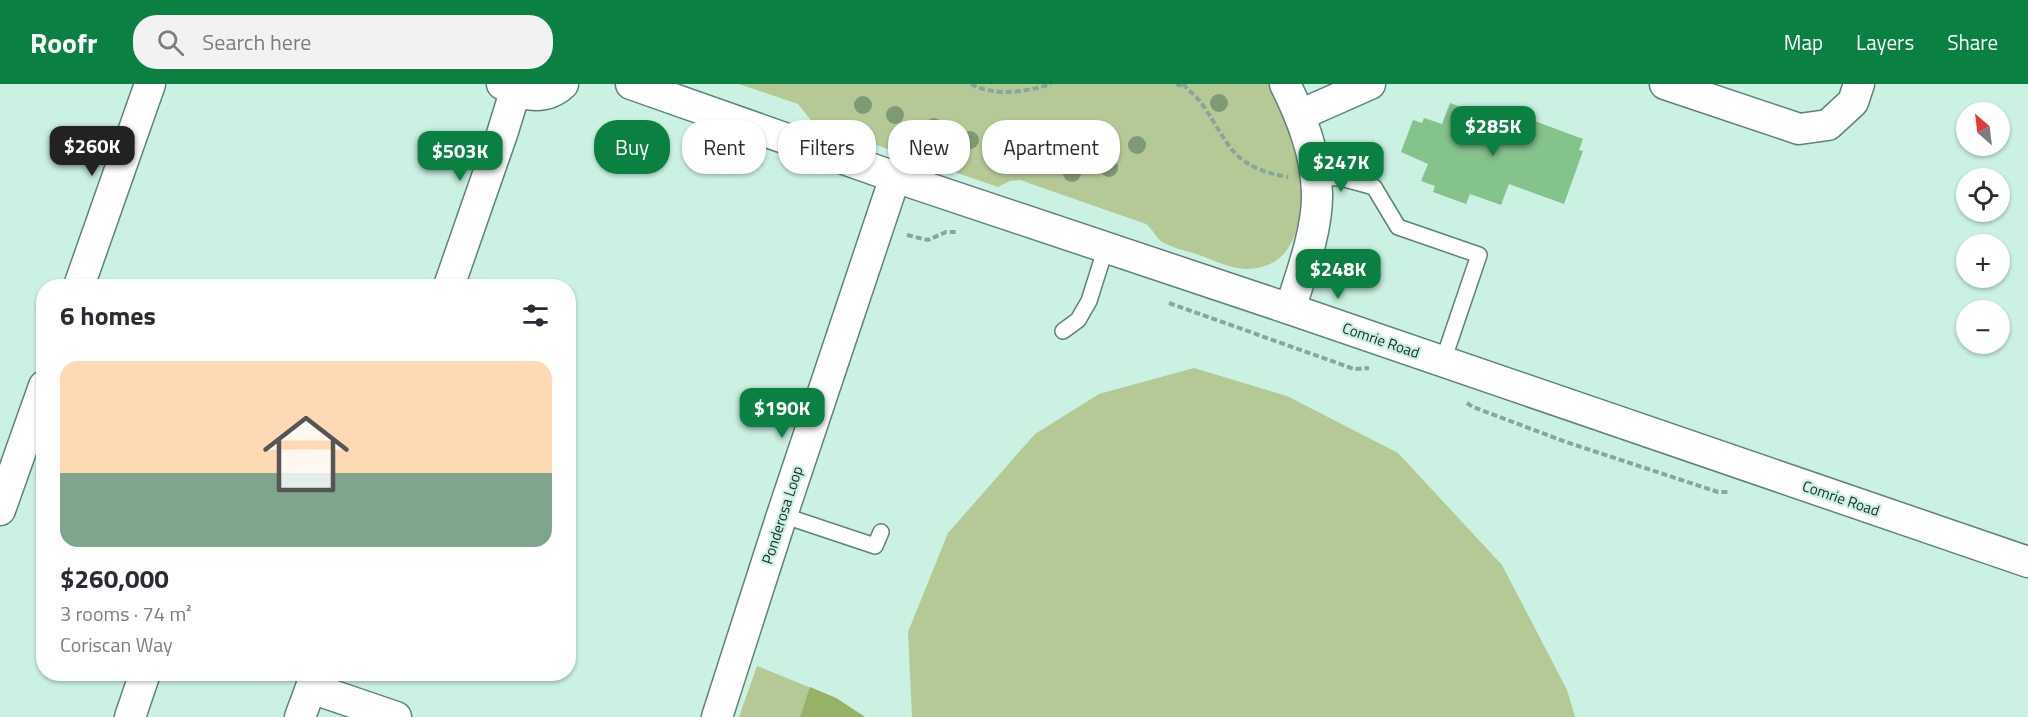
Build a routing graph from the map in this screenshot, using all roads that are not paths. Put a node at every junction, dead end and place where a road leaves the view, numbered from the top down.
1 (150, 84) edge
2 (563, 84) edge
3 (631, 84) edge
4 (1285, 84) edge
5 (1370, 84) edge
6 (1665, 84) edge
7 (1859, 84) edge
8 (508, 88) edge
9 (1300, 116) junction
10 (895, 177) junction
11 (1303, 177) junction
12 (1106, 247) junction
13 (81, 279) edge
14 (452, 279) edge
15 (1290, 309) junction
16 (1064, 331) dead end
17 (1443, 361) junction
18 (36, 398) edge
19 (12, 435) edge
20 (0, 510) edge
21 (782, 515) junction
22 (881, 532) dead end
23 (2028, 562) edge
24 (142, 681) edge
25 (313, 681) edge
26 (130, 717) edge
27 (300, 717) edge
28 (396, 717) edge
29 (717, 717) edge

1 - 13 street
2 - 8 street
3 - 10 street, Comrie Road
4 - 9 street
5 - 9 street
6 - 7 street
8 - 14 street
9 - 11 street
10 - 12 street, Comrie Road
10 - 21 street, Ponderosa Loop
11 - 15 street
11 - 17 lane
12 - 15 street, Comrie Road
12 - 16 lane
15 - 17 street, Comrie Road
17 - 23 street, Comrie Road
18 - 19 street
19 - 20 street
21 - 22 lane
21 - 29 street, Ponderosa Loop
24 - 26 street
25 - 27 street
25 - 28 street

